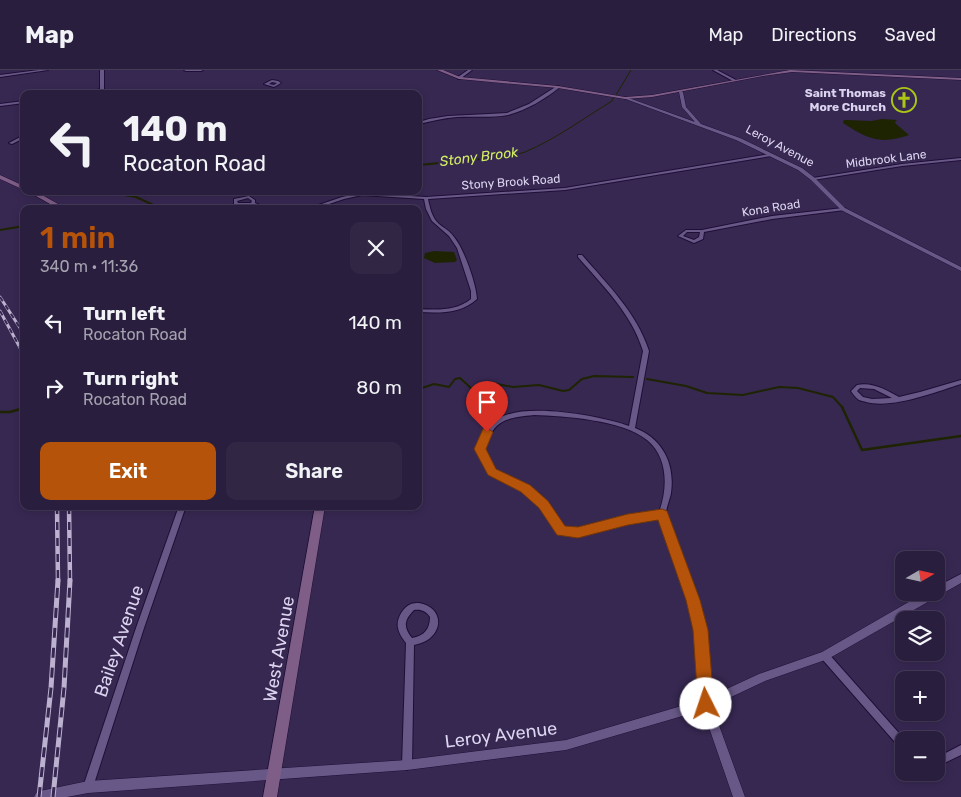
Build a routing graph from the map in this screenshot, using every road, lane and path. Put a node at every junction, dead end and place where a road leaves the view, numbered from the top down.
1 (42, 70) edge
2 (46, 70) edge
3 (102, 70) edge
4 (186, 70) edge
5 (201, 70) edge
6 (439, 70) edge
7 (470, 70) edge
8 (715, 70) edge
9 (0, 76) edge
10 (459, 78) junction
11 (961, 79) edge
12 (734, 80) junction
13 (274, 86) dead end
14 (558, 87) junction
15 (102, 90) edge
16 (276, 90) edge
17 (681, 92) junction
18 (625, 98) junction
19 (20, 102) edge
20 (0, 105) edge
21 (422, 122) edge
22 (700, 126) junction
23 (20, 138) edge
24 (10, 142) dead end
25 (770, 155) junction
26 (961, 159) edge
27 (0, 177) edge
28 (813, 179) junction
29 (20, 185) edge
30 (38, 195) edge
31 (357, 195) edge
32 (378, 195) edge
33 (426, 198) junction
34 (56, 205) edge
35 (320, 205) edge
36 (843, 209) junction
37 (702, 232) dead end
38 (580, 256) dead end
39 (961, 269) edge
40 (422, 311) edge
41 (961, 382) edge
42 (898, 399) junction
43 (632, 430) junction
44 (182, 510) edge
45 (319, 510) edge
46 (662, 514) junction
47 (961, 578) edge
48 (945, 587) edge
49 (920, 601) edge
50 (410, 642) junction
51 (825, 656) junction
52 (706, 704) junction
53 (895, 736) edge
54 (961, 750) edge
55 (945, 758) edge
56 (407, 765) junction
57 (275, 774) junction
58 (88, 787) junction
59 (40, 797) edge
60 (270, 797) edge
61 (739, 797) edge

1 - 2 street
1 - 9 street
3 - 15 street
4 - 5 street
6 - 10 main road
7 - 10 street
8 - 12 street
10 - 14 main road
11 - 12 main road
12 - 17 main road
13 - 16 street
14 - 18 main road
14 - 21 street
17 - 18 main road
17 - 22 street
18 - 22 street, Leroy Avenue
19 - 20 street
22 - 25 street, Leroy Avenue
23 - 24 street
25 - 28 street, Leroy Avenue
25 - 33 street, Stony Brook Road
26 - 28 street, Midbrook Lane
27 - 29 main road
28 - 36 street, Leroy Avenue
30 - 34 main road
31 - 35 street, Stony Brook Road
32 - 33 street, Stony Brook Road
33 - 40 street
36 - 37 street, Kona Road
36 - 39 street, Leroy Avenue
38 - 43 street
41 - 42 street
42 - 42 street
43 - 46 street
43 - 46 street
44 - 58 street, Bailey Avenue
45 - 57 main road, West Avenue
46 - 52 street
47 - 48 street, Leroy Avenue
49 - 51 street, Leroy Avenue
50 - 50 street
50 - 56 street
51 - 52 street, Leroy Avenue
51 - 53 street
52 - 56 street, Leroy Avenue
52 - 61 street
54 - 55 street
56 - 57 street, Leroy Avenue
57 - 58 street, Leroy Avenue
57 - 60 main road, West Avenue
58 - 59 street, Leroy Avenue

